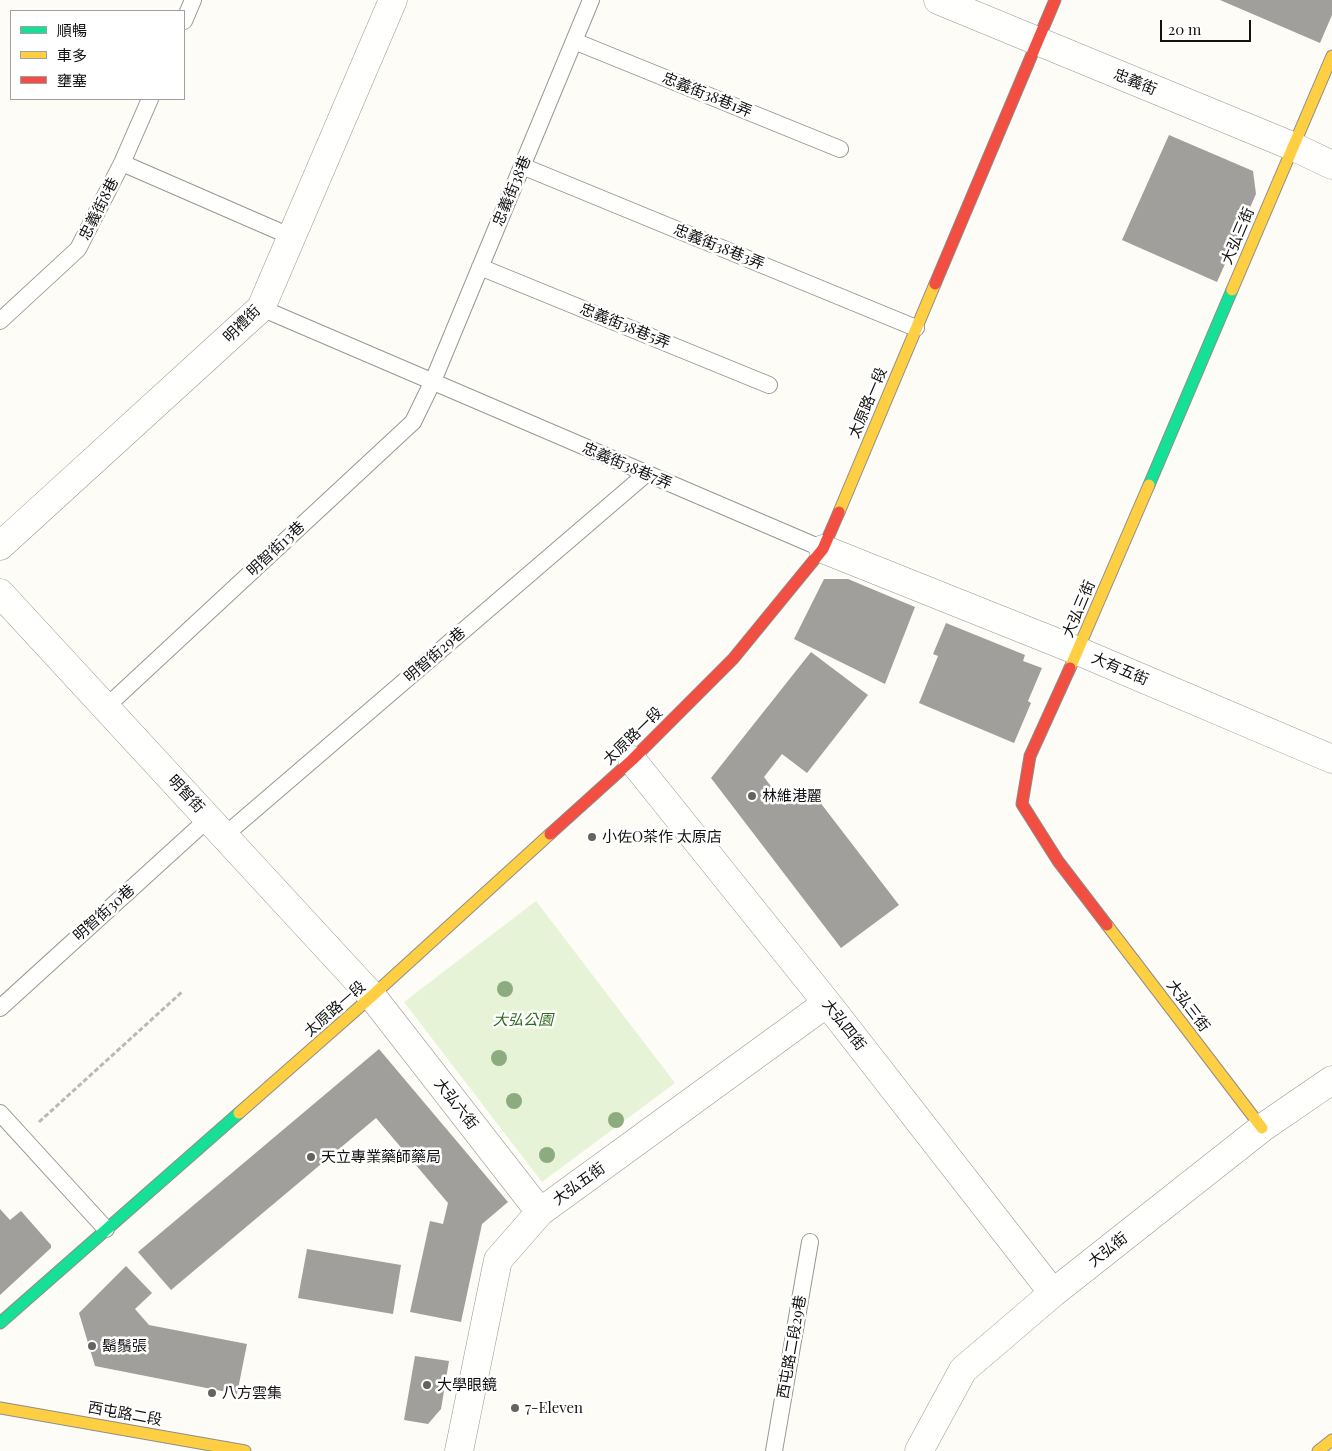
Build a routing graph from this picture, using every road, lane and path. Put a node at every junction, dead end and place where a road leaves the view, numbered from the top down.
1 (193, 0) edge
2 (393, 0) edge
3 (591, 0) edge
4 (938, 0) edge
5 (1055, 0) edge
6 (185, 19) edge
7 (574, 41) junction
8 (1038, 42) junction
9 (1332, 56) edge
10 (150, 100) edge
11 (1292, 146) junction
12 (840, 148) dead end
13 (122, 163) junction
14 (1332, 165) edge
15 (522, 166) junction
16 (292, 237) junction
17 (480, 267) junction
18 (261, 308) junction
19 (0, 321) edge
20 (916, 328) junction
21 (432, 381) junction
22 (769, 384) dead end
23 (646, 474) junction
24 (0, 546) edge
25 (823, 549) junction
26 (0, 593) edge
27 (1078, 650) junction
28 (106, 707) junction
29 (1332, 759) edge
30 (632, 760) junction
31 (217, 827) junction
32 (183, 991) dead end
33 (372, 996) junction
34 (827, 1003) junction
35 (0, 1008) edge
36 (1332, 1080) edge
37 (0, 1113) edge
38 (1262, 1128) junction
39 (22, 1137) junction
40 (540, 1212) junction
41 (106, 1229) junction
42 (810, 1242) dead end
43 (1053, 1293) junction
44 (0, 1323) edge
45 (0, 1408) edge
46 (1332, 1440) edge
47 (196, 1446) edge
48 (245, 1451) edge
49 (459, 1451) edge
50 (774, 1451) edge
51 (919, 1451) edge
52 (1318, 1451) edge

1 - 6 lane
2 - 16 street, 明禮街
3 - 7 lane, 忠義街38巷
4 - 8 street, 忠義街
5 - 8 street, 太原路一段
7 - 12 lane, 忠義街38巷1弄
7 - 15 lane, 忠義街38巷
8 - 11 street, 忠義街
8 - 20 street, 太原路一段
9 - 11 street, 大弘三街
10 - 13 lane, 忠義街8巷
11 - 14 street, 忠義街
11 - 27 street, 大弘三街
13 - 16 lane
13 - 19 lane, 忠義街8巷
15 - 17 lane, 忠義街38巷
15 - 20 lane, 忠義街38巷3弄
16 - 18 street, 明禮街
17 - 21 lane, 忠義街38巷
17 - 22 lane, 忠義街38巷5弄
18 - 21 lane, 忠義街38巷7弄
18 - 24 street, 明禮街
20 - 25 street, 太原路一段
21 - 23 lane, 忠義街38巷7弄
21 - 28 lane, 明智街13巷
23 - 25 lane, 忠義街38巷7弄
23 - 31 lane, 明智街29巷
25 - 27 street, 大有五街
25 - 30 street, 太原路一段
26 - 28 street, 明智街
27 - 29 street, 大有五街
27 - 38 street, 大弘三街
28 - 31 street, 明智街
30 - 33 street, 太原路一段
30 - 34 street, 大弘四街
31 - 33 street, 明智街
31 - 35 lane, 明智街30巷
32 - 39 path
33 - 40 street, 大弘六街
33 - 41 street, 太原路一段
34 - 40 street, 大弘五街
34 - 43 street, 大弘四街
36 - 38 street, 大弘街
37 - 39 lane
38 - 43 street, 大弘街
39 - 41 lane
40 - 49 street, 大弘五街
41 - 44 street, 太原路一段
42 - 50 lane, 西屯路二段29巷
43 - 51 street, 大弘街
45 - 47 street, 西屯路二段
46 - 52 street
47 - 48 street, 西屯路二段

